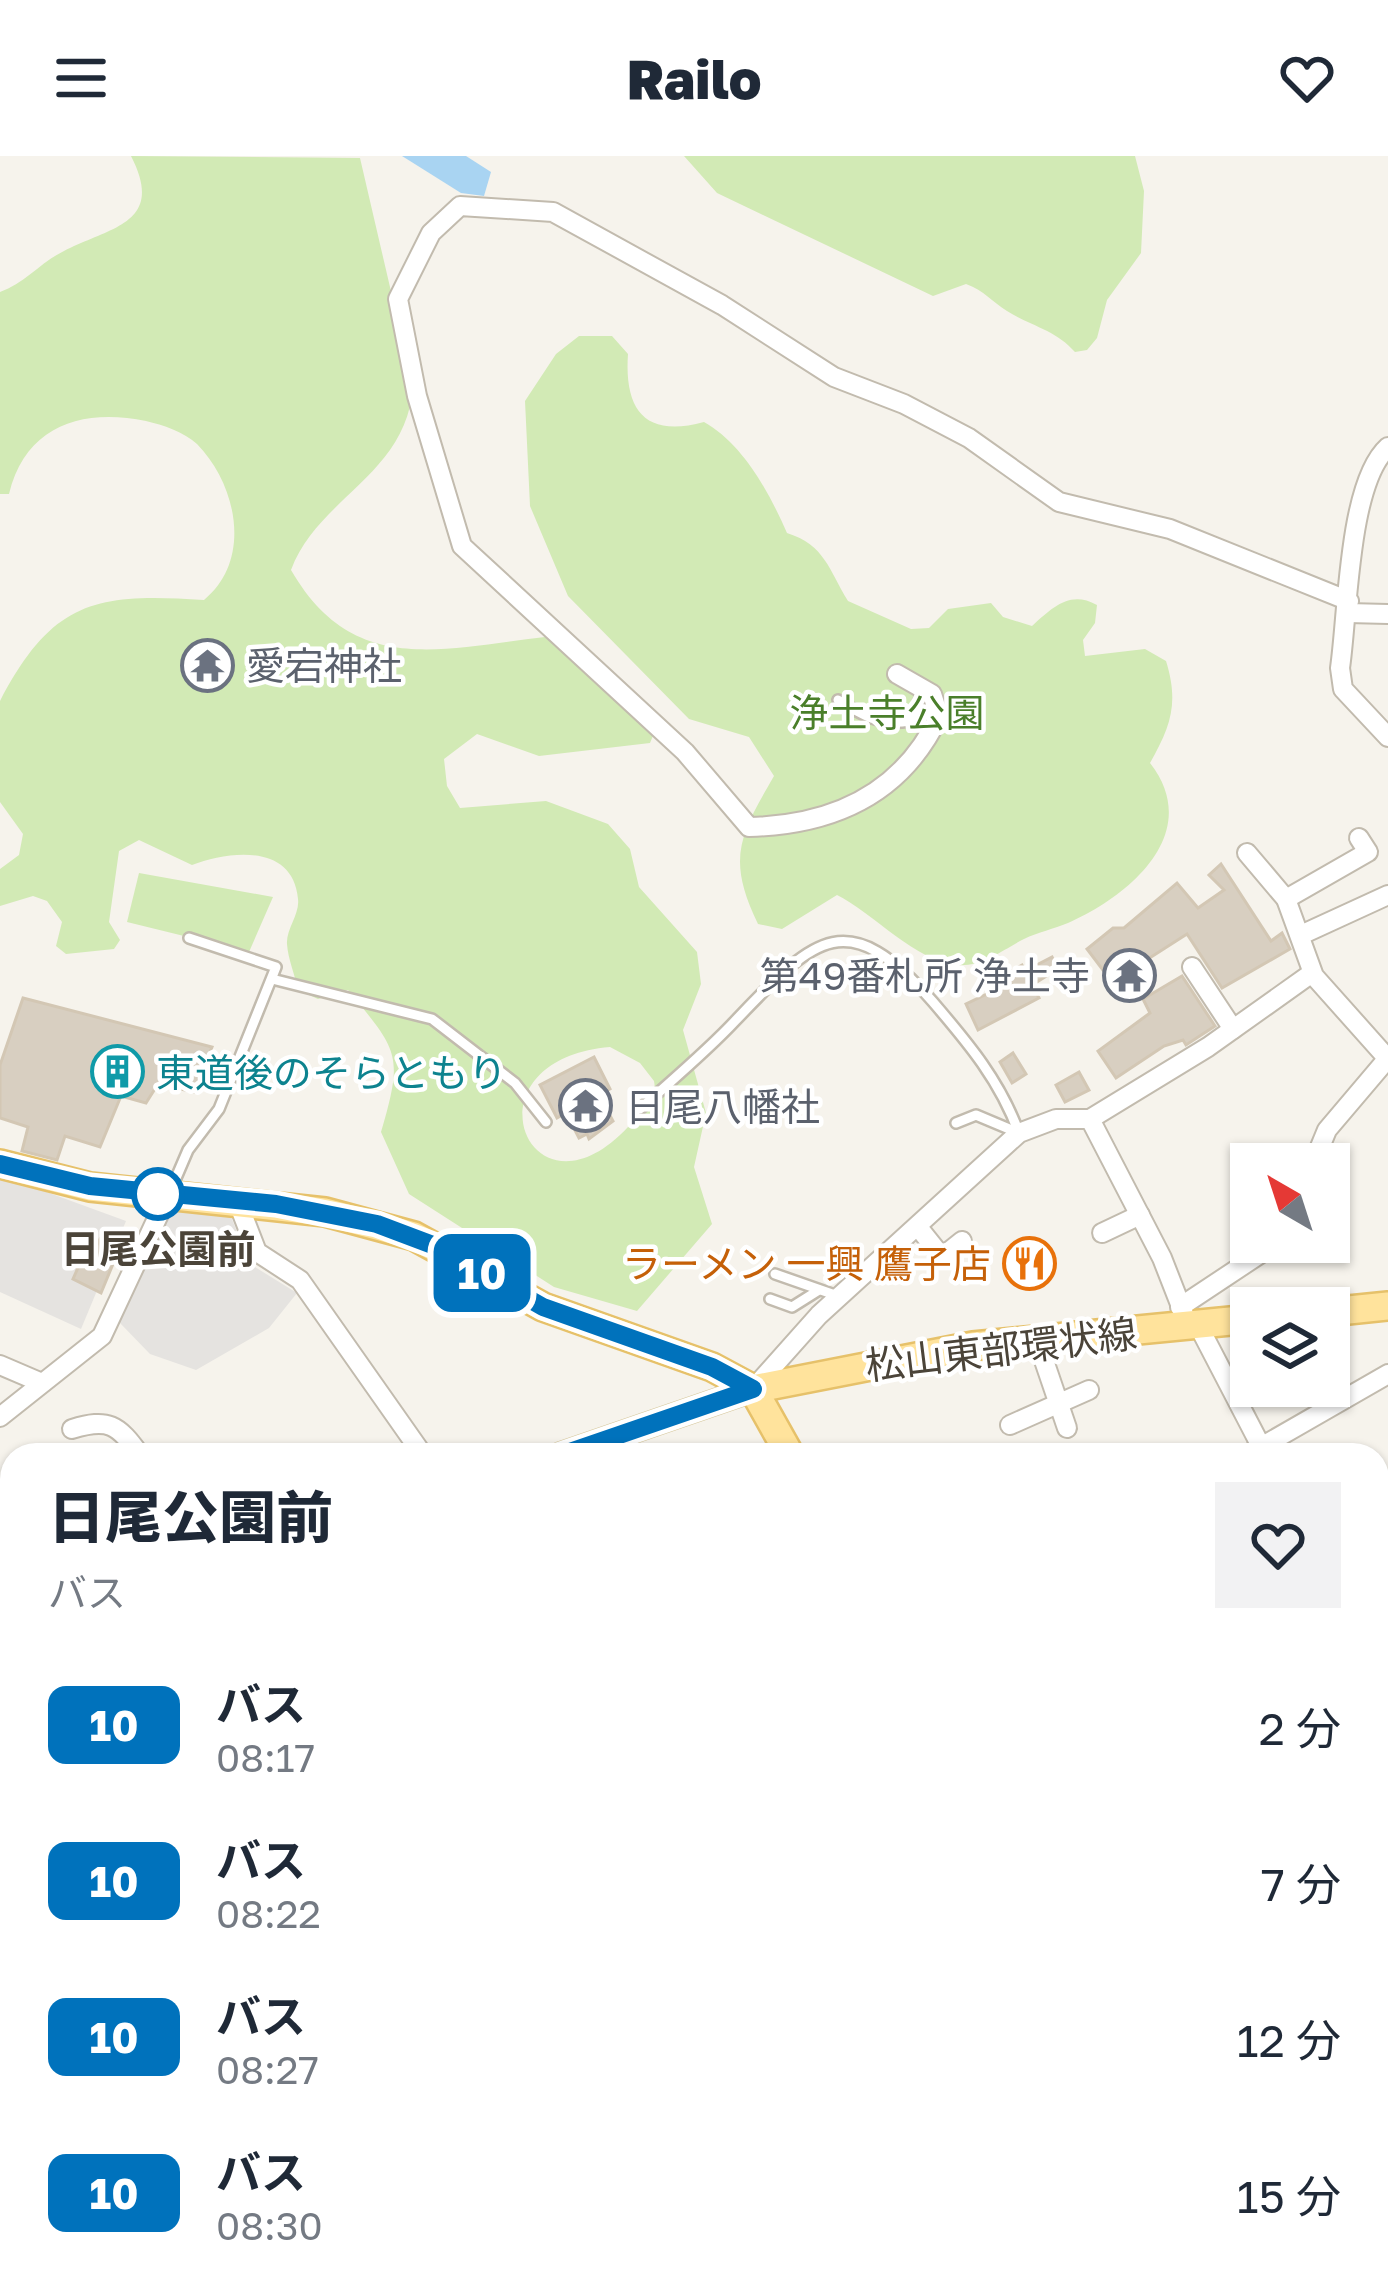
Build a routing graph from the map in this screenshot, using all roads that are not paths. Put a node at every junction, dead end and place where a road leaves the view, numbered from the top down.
1 (1386, 452) edge
2 (1348, 607) junction
3 (1388, 614) edge
4 (897, 674) dead end
5 (925, 689) junction
6 (838, 700) dead end
7 (1388, 737) edge
8 (1359, 838) dead end
9 (1246, 853) dead end
10 (1376, 895) edge
11 (1286, 899) junction
12 (1303, 934) junction
13 (189, 938) dead end
14 (1192, 967) dead end
15 (1312, 973) junction
16 (272, 979) junction
17 (1233, 1029) junction
18 (1388, 1059) edge
19 (640, 1109) dead end
20 (1090, 1119) junction
21 (547, 1122) dead end
22 (956, 1123) dead end
23 (1019, 1132) junction
24 (1322, 1143) edge
25 (0, 1164) edge
26 (168, 1196) junction
27 (238, 1203) junction
28 (1140, 1215) junction
29 (918, 1228) junction
30 (1102, 1232) dead end
31 (962, 1241) dead end
32 (1254, 1263) edge
33 (776, 1274) dead end
34 (820, 1290) junction
35 (839, 1297) junction
36 (770, 1299) dead end
37 (1388, 1306) edge
38 (1350, 1310) edge
39 (1230, 1319) edge
40 (1189, 1320) junction
41 (1037, 1340) junction
42 (0, 1365) edge
43 (1388, 1375) edge
44 (42, 1384) junction
45 (753, 1389) junction
46 (1089, 1390) dead end
47 (1058, 1404) junction
48 (0, 1417) edge
49 (1010, 1425) dead end
50 (72, 1429) dead end
51 (1067, 1429) dead end
52 (130, 1443) edge
53 (415, 1443) edge
54 (622, 1443) edge
55 (783, 1443) edge
56 (1253, 1443) edge
57 (1273, 1443) edge

1 - 2 street
2 - 3 street
2 - 5 street
2 - 7 street
4 - 5 street
5 - 6 lane
8 - 11 street
9 - 11 street
10 - 12 street
11 - 12 street
12 - 15 street
13 - 16 lane
14 - 17 street
15 - 17 street
15 - 18 street
16 - 21 lane
16 - 26 lane
17 - 20 street
18 - 24 street
19 - 23 lane
20 - 23 street
20 - 28 street
22 - 23 lane
23 - 29 street
25 - 26 main road
26 - 27 main road
26 - 44 street
27 - 45 main road
27 - 53 street
28 - 30 street
28 - 40 street
29 - 31 street
29 - 35 street
32 - 40 street
33 - 34 lane
34 - 35 lane
34 - 36 lane
35 - 45 street
37 - 38 main road
39 - 40 main road, 松山東部環状線
40 - 41 main road, 松山東部環状線
40 - 56 street
41 - 45 main road, 松山東部環状線
41 - 47 street
42 - 44 street
43 - 57 street
44 - 48 street
45 - 54 main road
45 - 55 main road
46 - 47 street
47 - 49 street
47 - 51 street
50 - 52 street

